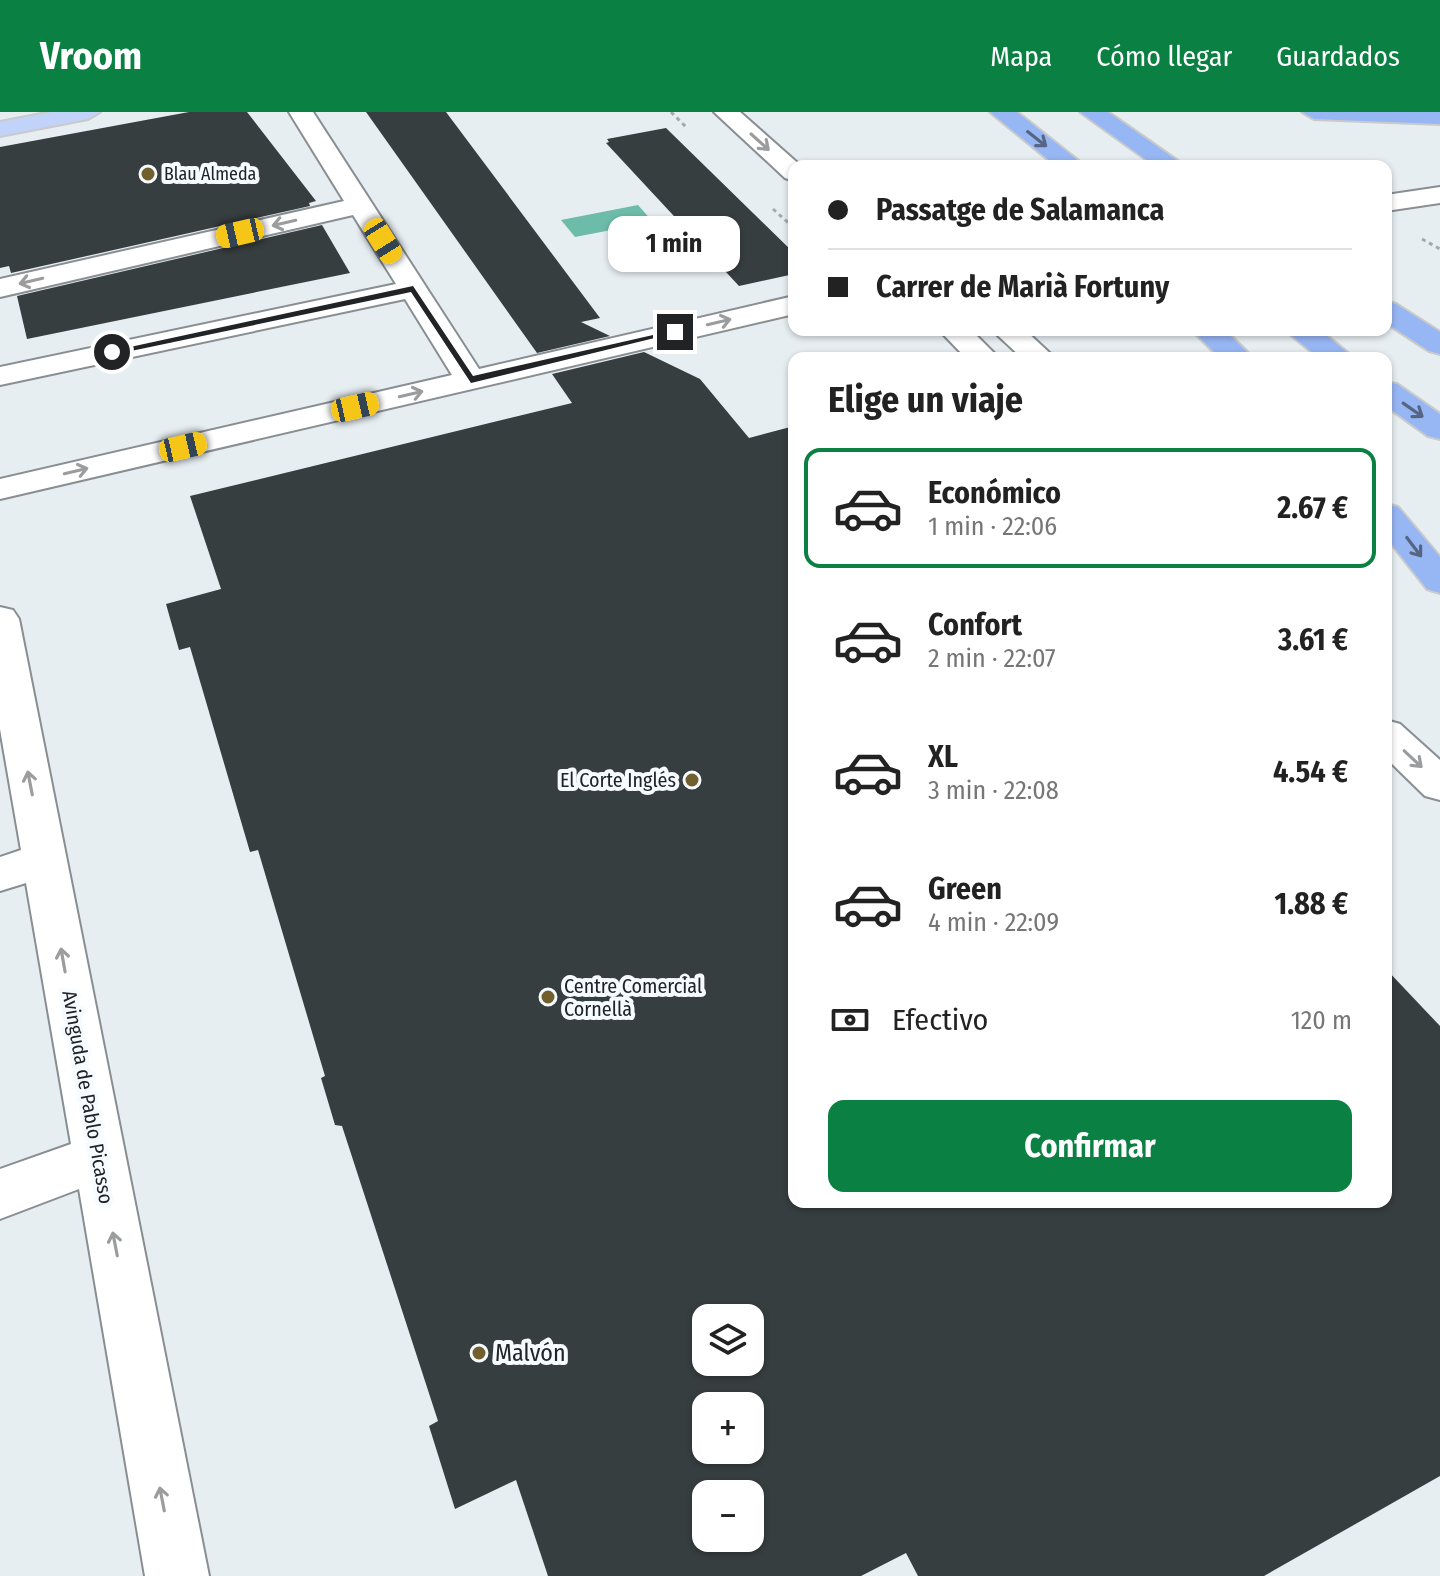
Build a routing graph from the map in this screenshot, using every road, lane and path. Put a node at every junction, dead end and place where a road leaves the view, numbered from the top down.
1 (88, 112) edge
2 (301, 112) edge
3 (726, 112) edge
4 (980, 112) edge
5 (1002, 112) edge
6 (1092, 112) edge
7 (1314, 112) edge
8 (1440, 117) edge
9 (0, 129) edge
10 (1029, 160) edge
11 (1064, 160) edge
12 (1163, 160) edge
13 (788, 168) edge
14 (1440, 195) edge
15 (1392, 202) edge
16 (360, 205) junction
17 (0, 288) edge
18 (413, 289) junction
19 (788, 306) edge
20 (1392, 314) edge
21 (960, 336) edge
22 (1014, 336) edge
23 (1214, 336) edge
24 (1308, 336) edge
25 (1440, 345) edge
26 (978, 352) edge
27 (1033, 352) edge
28 (1231, 352) edge
29 (1331, 352) edge
30 (0, 376) edge
31 (471, 380) junction
32 (1392, 395) edge
33 (1440, 429) edge
34 (0, 489) edge
35 (1392, 521) edge
36 (1440, 581) edge
37 (0, 619) edge
38 (1392, 740) edge
39 (1440, 785) edge
40 (22, 867) edge
41 (99, 1158) junction
42 (0, 1194) edge
43 (177, 1576) edge

1 - 9 main road
2 - 16 street
3 -> 13 street
4 - 10 highway
5 -> 11 highway
6 - 12 highway
7 - 8 highway
14 - 15 street
16 -> 17 street
16 - 18 street
18 - 30 street
18 - 31 street
31 -> 19 street
20 - 25 highway
21 - 26 street
22 - 27 street
23 - 28 highway
24 - 29 highway
34 -> 31 street
32 -> 33 highway
35 -> 36 highway
40 -> 37 street, Avinguda de Pablo Picasso
38 -> 39 street
41 -> 40 street, Avinguda de Pablo Picasso
41 - 42 street
43 -> 41 street, Avinguda de Pablo Picasso

